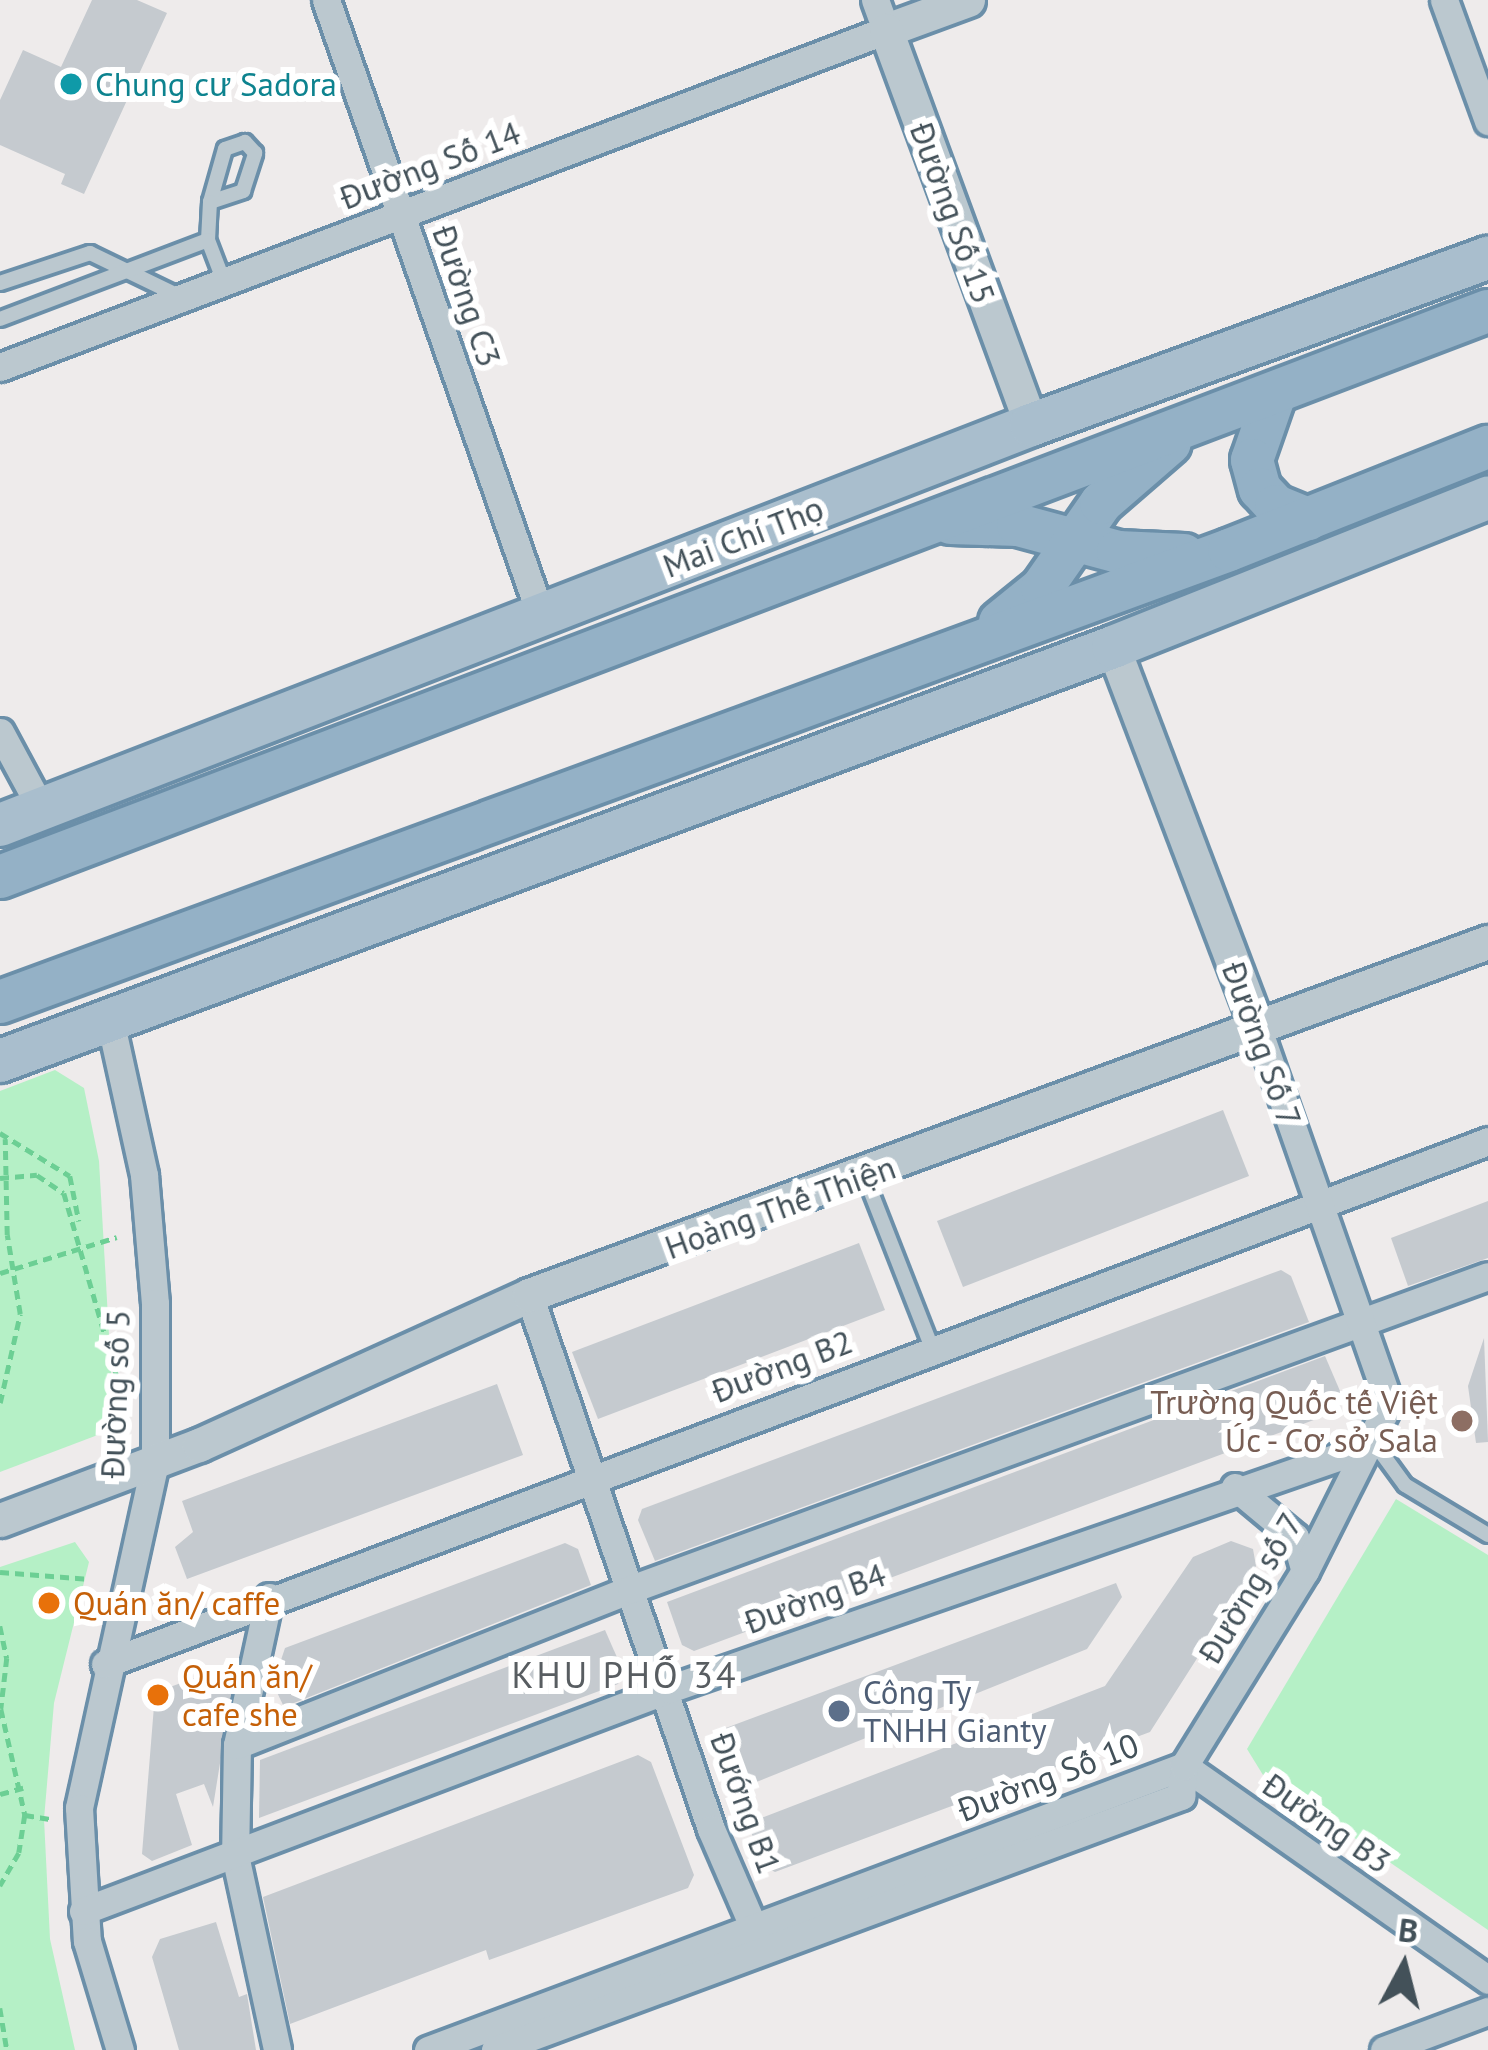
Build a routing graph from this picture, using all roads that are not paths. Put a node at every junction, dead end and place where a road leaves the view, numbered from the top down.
1 (326, 0) edge
2 (968, 0) edge
3 (1444, 0) edge
4 (880, 15) edge
5 (1488, 122) edge
6 (210, 202) dead end
7 (400, 214) junction
8 (208, 240) junction
9 (1488, 258) edge
10 (127, 271) junction
11 (224, 281) junction
12 (0, 283) edge
13 (182, 298) junction
14 (1488, 310) edge
15 (0, 319) edge
16 (0, 367) edge
17 (1275, 394) junction
18 (1195, 422) junction
19 (1031, 425) junction
20 (1488, 447) edge
21 (1052, 477) junction
22 (1488, 498) edge
23 (1309, 519) junction
24 (920, 524) junction
25 (1075, 538) junction
26 (1229, 550) junction
27 (1096, 596) junction
28 (542, 616) junction
29 (964, 646) junction
30 (1113, 647) junction
31 (0, 732) edge
32 (42, 810) junction
33 (0, 825) edge
34 (0, 877) edge
35 (1488, 942) edge
36 (17, 995) edge
37 (110, 1020) junction
38 (1257, 1027) junction
39 (0, 1060) edge
40 (1488, 1141) edge
41 (865, 1178) junction
42 (1320, 1202) junction
43 (1488, 1276) edge
44 (529, 1295) junction
45 (1364, 1323) junction
46 (932, 1348) junction
47 (1375, 1444) junction
48 (154, 1462) junction
49 (593, 1476) junction
50 (1235, 1487) junction
51 (0, 1520) edge
52 (1488, 1534) edge
53 (1305, 1571) junction
54 (631, 1588) junction
55 (269, 1597) junction
56 (105, 1664) junction
57 (669, 1689) junction
58 (237, 1744) junction
59 (1184, 1766) junction
60 (235, 1855) junction
61 (82, 1911) junction
62 (758, 1938) junction
63 (1488, 1980) edge
64 (1488, 2011) edge
65 (120, 2050) edge
66 (277, 2050) edge
67 (428, 2050) edge
68 (495, 2050) edge
69 (1384, 2050) edge

1 - 7 street, Đường C3
2 - 4 street
3 - 5 street
4 - 7 street, Đường Số 14
4 - 19 street, Đường Số 15
6 - 8 lane
7 - 11 street, Đường Số 14
7 - 28 street, Đường C3
8 - 10 lane
8 - 11 lane
9 - 19 main road, Mai Chí Thọ
10 - 12 lane
10 - 13 lane
10 - 15 lane
11 - 13 street, Đường Số 14
13 - 16 street, Đường Số 14
14 - 17 highway, Mai Chí Thọ
17 - 18 highway, Mai Chí Thọ
17 - 23 highway
18 - 21 highway, Mai Chí Thọ
18 - 25 highway
19 - 21 main road
19 - 28 main road, Mai Chí Thọ
20 - 23 highway
21 - 24 highway, Mai Chí Thọ
21 - 25 highway
22 - 30 main road
23 - 26 highway
24 - 25 highway
24 - 34 highway, Mai Chí Thọ
25 - 26 highway
25 - 27 highway
25 - 29 highway
26 - 27 highway
27 - 29 highway
27 - 30 main road
28 - 32 main road, Mai Chí Thọ
29 - 36 highway
30 - 37 main road
30 - 38 street, Đường Số 7
31 - 32 street
32 - 33 main road, Mai Chí Thọ
35 - 38 street, Hoàng Thế Thiện
37 - 39 main road
37 - 48 street, Đường số 5
38 - 41 street, Hoàng Thế Thiện
38 - 42 street, Đường Số 7
40 - 42 street, Đường B2
41 - 44 street, Hoàng Thế Thiện
41 - 46 lane
42 - 45 street, Đường Số 7
42 - 46 street, Đường B2
43 - 45 street
44 - 48 street, Hoàng Thế Thiện
44 - 49 street, Đướng B1
45 - 47 street, Đường Số 7
45 - 54 street
46 - 49 street, Đường B2
47 - 50 street, Đường B4
47 - 52 lane
47 - 53 street, Đường số 7
48 - 51 street, Hoàng Thế Thiện
48 - 56 street, Đường số 5
49 - 54 street, Đướng B1
49 - 55 street, Đường B2
50 - 53 street
50 - 57 street, Đường B4
53 - 59 street, Đường số 7
54 - 57 street, Đướng B1
54 - 58 street
55 - 56 street, Đường B2
55 - 58 street
56 - 61 street, Đường số 5
57 - 60 street, Đường B4
57 - 62 street, Đướng B1
58 - 60 street
59 - 62 street, Đường Số 10
59 - 63 street, Đường B3
60 - 61 street, Đường B4
60 - 66 street
61 - 65 street, Đường số 5
62 - 67 street, Đường Số 10
62 - 68 street, Đường Số 10
64 - 69 street

